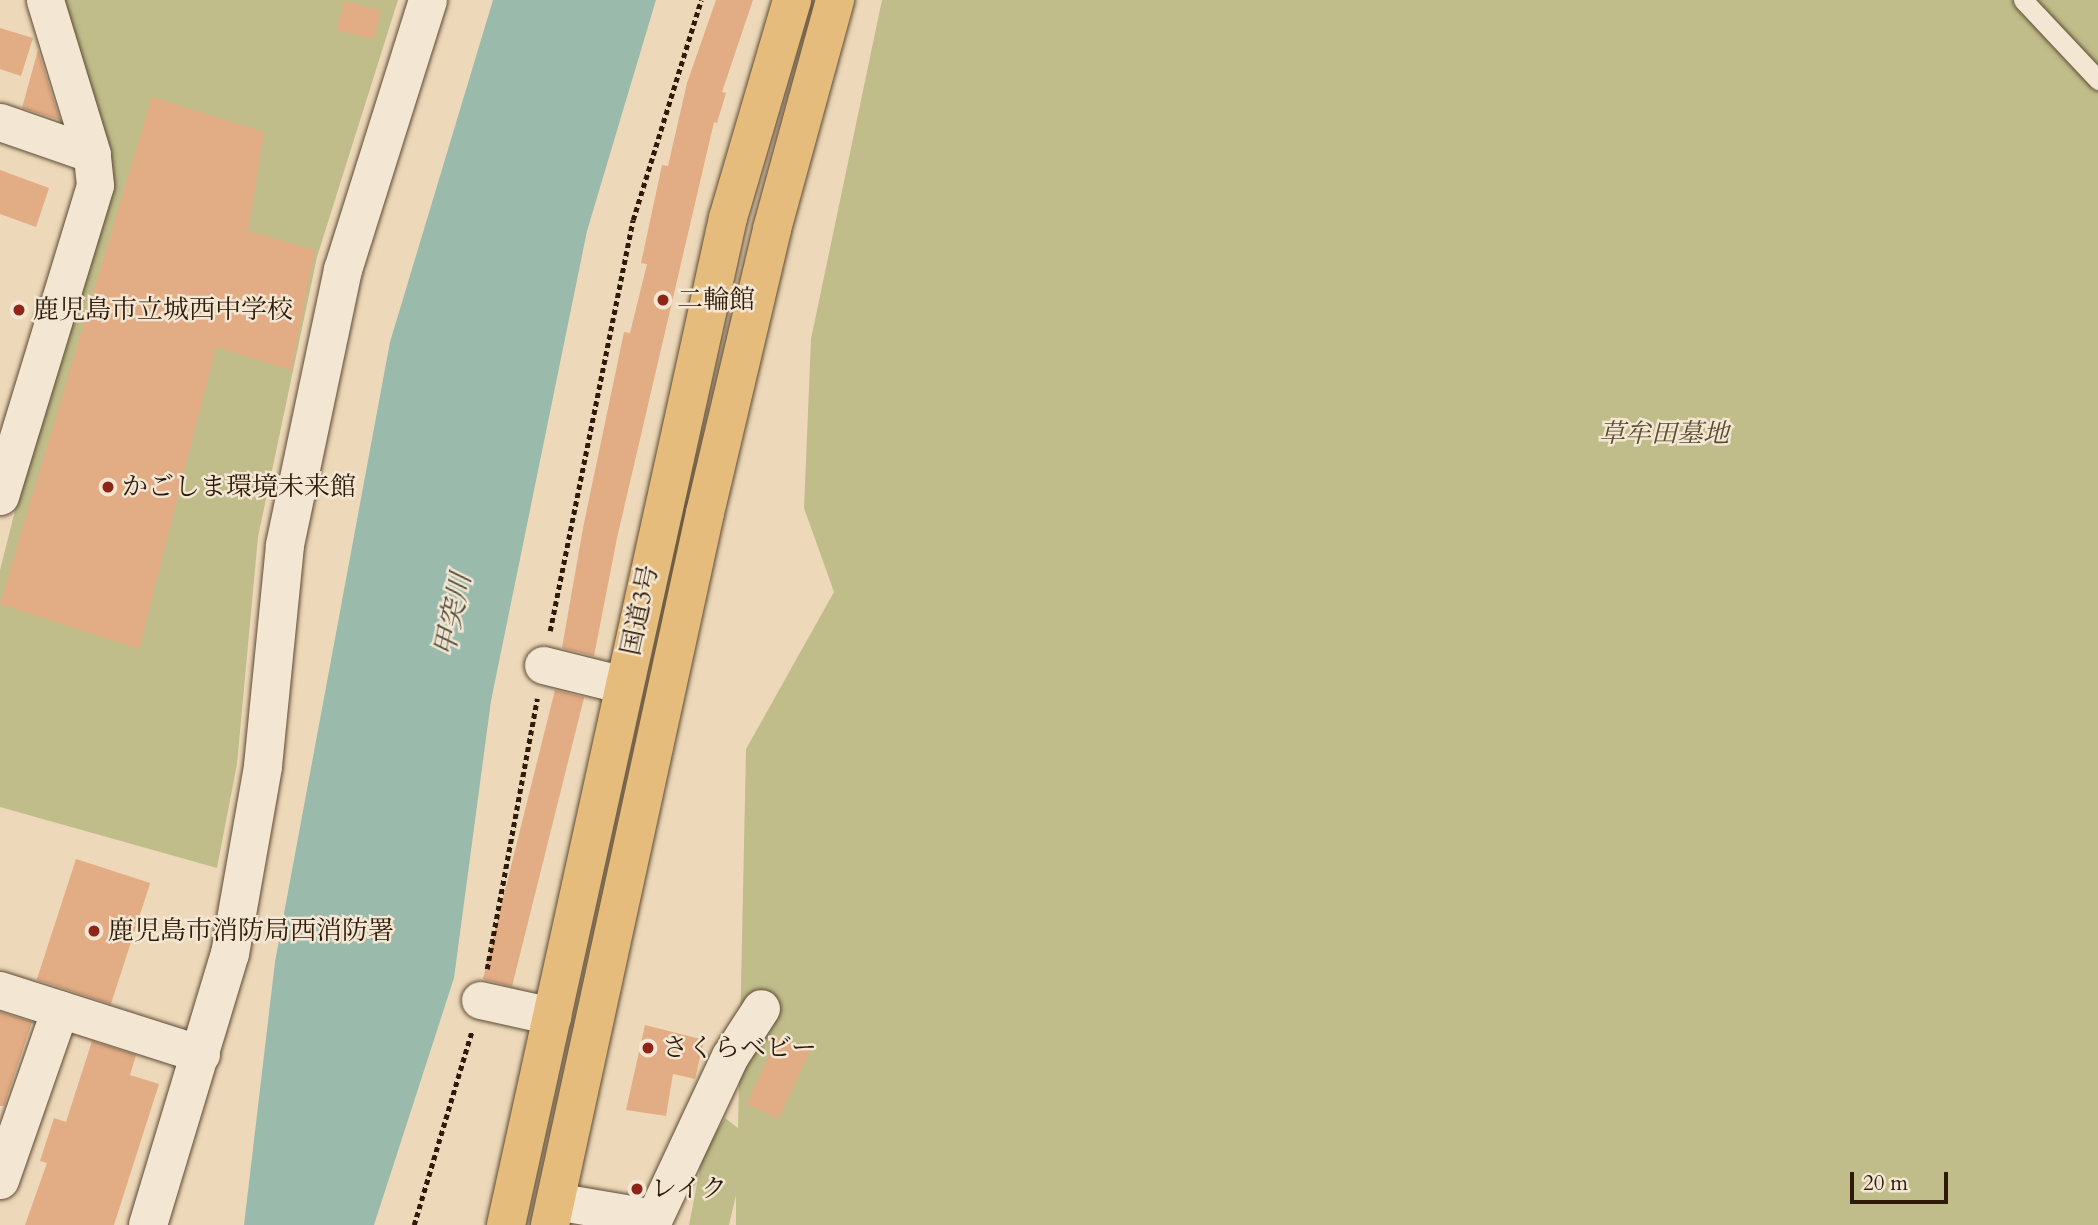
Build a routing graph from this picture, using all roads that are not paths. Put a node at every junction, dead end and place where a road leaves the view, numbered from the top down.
1 (45, 0) edge
2 (428, 0) edge
3 (792, 0) edge
4 (835, 0) edge
5 (2023, 0) edge
6 (2098, 80) edge
7 (0, 122) edge
8 (92, 154) junction
9 (0, 496) edge
10 (543, 665) road end
11 (624, 685) junction
12 (0, 990) edge
13 (480, 1000) road end
14 (761, 1008) dead end
15 (60, 1009) junction
16 (552, 1016) junction
17 (201, 1054) junction
18 (0, 1180) edge
19 (553, 1213) edge
20 (148, 1225) edge
21 (506, 1225) edge

1 - 8 street
2 - 17 street
3 - 11 highway, 国道3号
4 - 19 highway, 国道3号
5 - 6 lane
7 - 8 street
8 - 9 street
10 - 11 street
11 - 16 highway, 国道3号
12 - 15 street
13 - 16 street
14 - 19 street
15 - 17 street
15 - 18 street
16 - 21 highway, 国道3号
17 - 20 street

